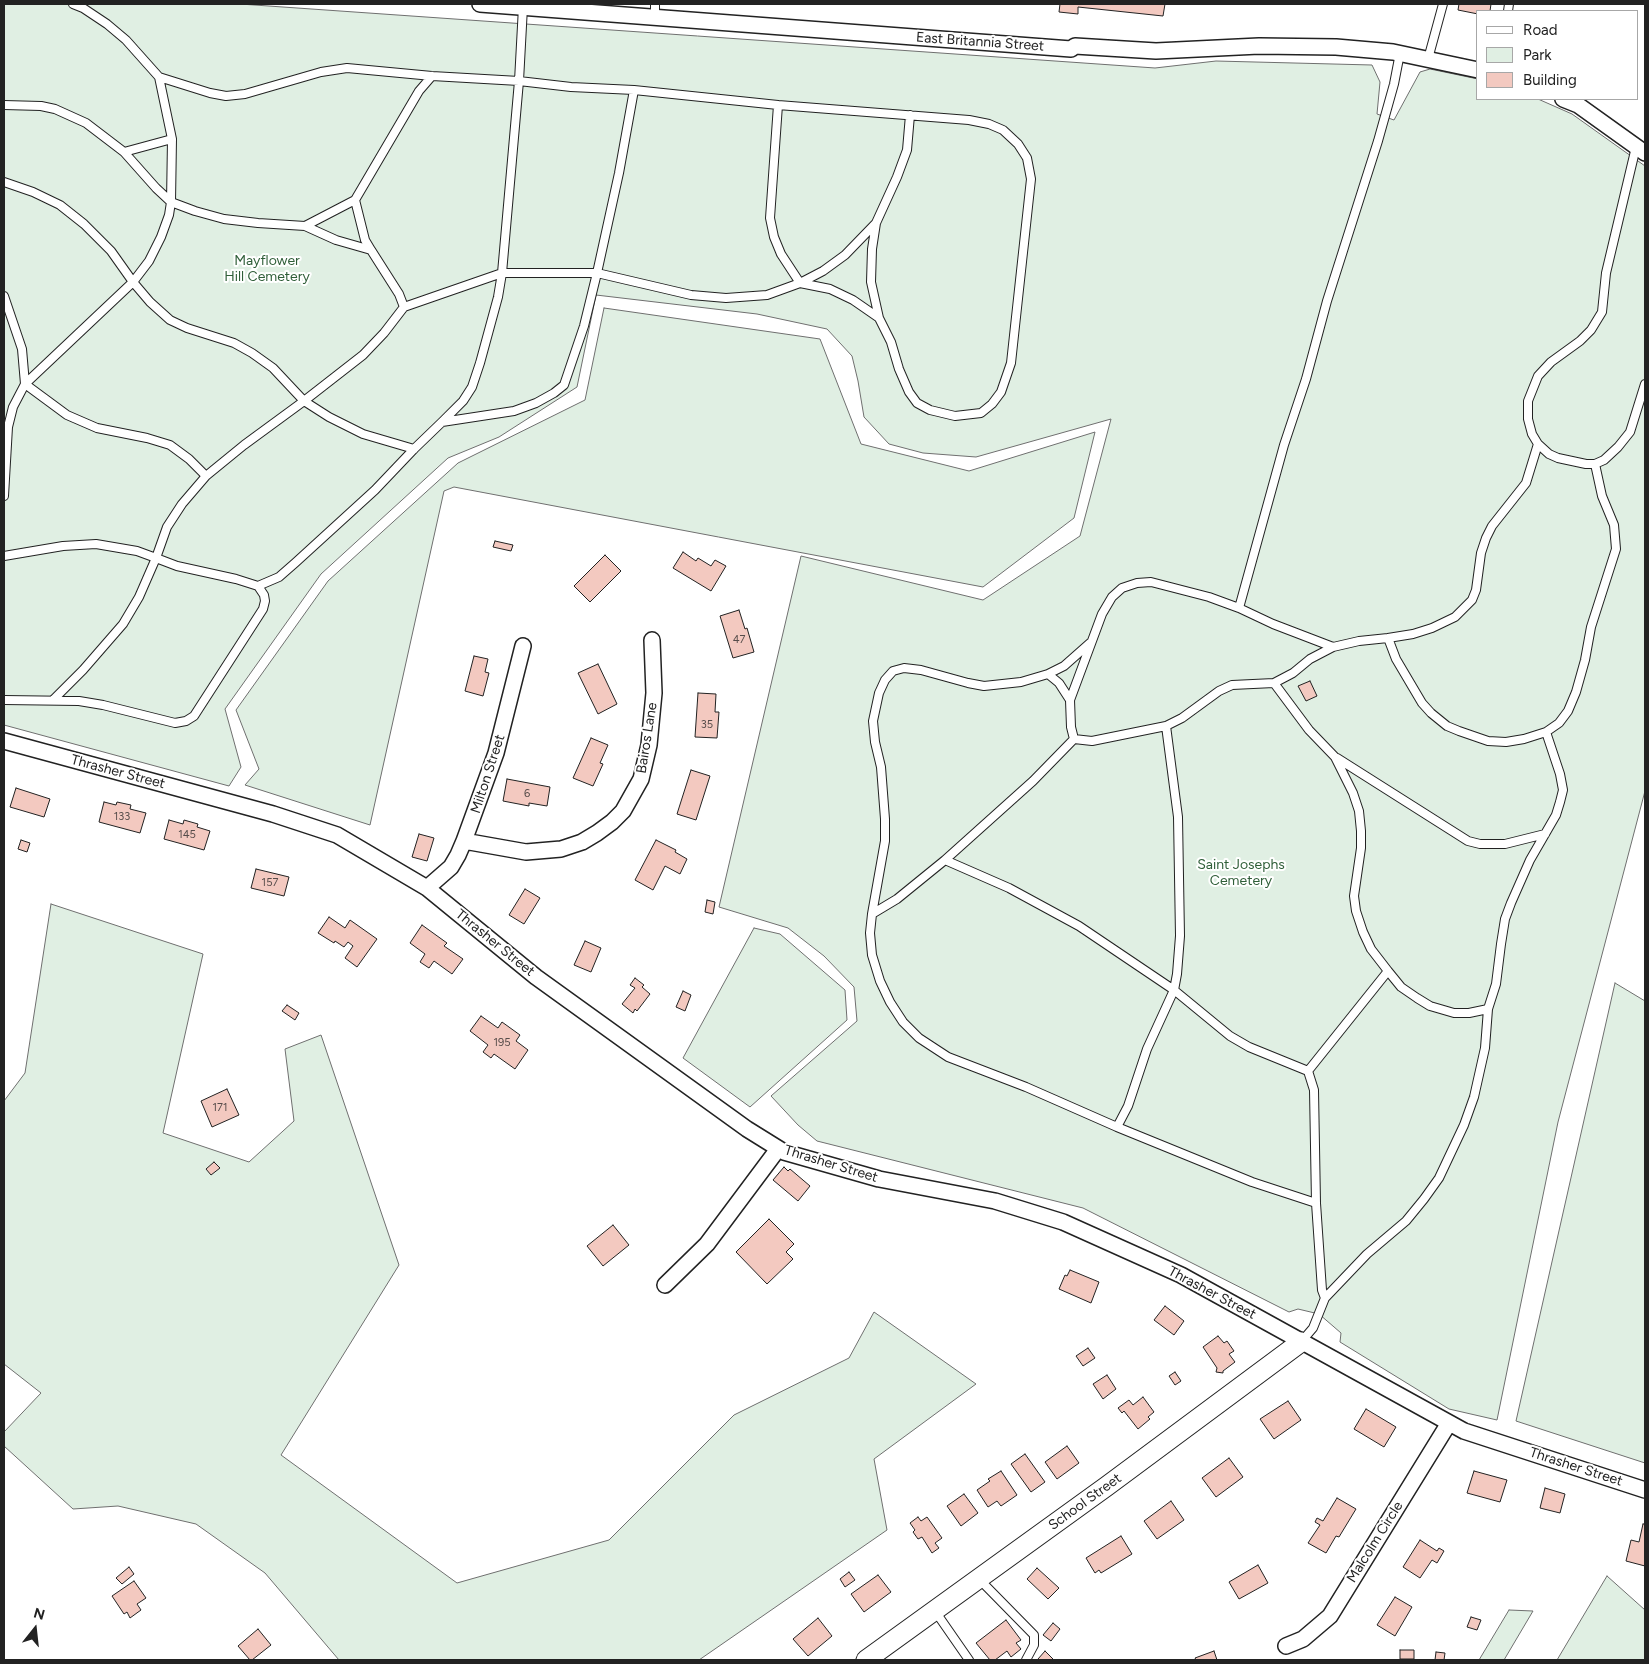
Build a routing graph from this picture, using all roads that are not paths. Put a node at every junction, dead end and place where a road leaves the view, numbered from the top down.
1 (73, 4) edge
2 (480, 4) edge
3 (1443, 4) edge
4 (523, 7) junction
5 (603, 9) edge
6 (655, 11) edge
7 (1400, 54) junction
8 (1428, 59) junction
9 (1476, 70) edge
10 (432, 76) junction
11 (158, 77) junction
12 (519, 80) junction
13 (634, 90) junction
14 (1566, 100) edge
15 (4, 105) edge
16 (778, 105) junction
17 (910, 115) junction
18 (172, 139) junction
19 (1641, 150) edge
20 (124, 152) junction
21 (4, 182) edge
22 (354, 200) junction
23 (171, 202) junction
24 (876, 223) junction
25 (305, 226) junction
26 (371, 250) junction
27 (502, 273) junction
28 (597, 273) junction
29 (133, 282) junction
30 (800, 283) junction
31 (4, 296) edge
32 (404, 307) junction
33 (879, 318) junction
34 (25, 384) junction
35 (1645, 384) edge
36 (304, 401) junction
37 (442, 422) junction
38 (1538, 444) junction
39 (414, 449) junction
40 (1596, 464) junction
41 (206, 476) junction
42 (4, 496) edge
43 (4, 556) edge
44 (156, 558) junction
45 (258, 586) junction
46 (1239, 608) junction
47 (1388, 638) junction
48 (652, 640) dead end
49 (1091, 643) junction
50 (523, 646) dead end
51 (1333, 647) junction
52 (1048, 674) junction
53 (1274, 683) junction
54 (4, 700) edge
55 (53, 700) junction
56 (1070, 700) junction
57 (1166, 726) junction
58 (1546, 732) junction
59 (1074, 739) junction
60 (4, 741) edge
61 (1335, 757) junction
62 (1545, 834) junction
63 (464, 841) junction
64 (945, 860) junction
65 (427, 888) junction
66 (872, 914) junction
67 (1388, 972) junction
68 (1174, 990) junction
69 (1488, 1009) junction
70 (1308, 1071) junction
71 (1116, 1127) junction
72 (778, 1149) junction
73 (1316, 1203) junction
74 (665, 1285) dead end
75 (1325, 1298) junction
76 (1302, 1342) junction
77 (1448, 1423) junction
78 (1645, 1490) edge
79 (979, 1579) junction
80 (935, 1611) junction
81 (1286, 1646) dead end
82 (866, 1660) edge
83 (969, 1660) edge
84 (1026, 1660) edge

1 - 11 lane
2 - 4 street, East Britannia Street
3 - 8 lane
4 - 5 street, East Britannia Street
4 - 12 lane
5 - 6 street, East Britannia Street
6 - 7 street, East Britannia Street
7 - 8 street, East Britannia Street
7 - 46 lane
8 - 9 street, East Britannia Street
10 - 11 lane
10 - 12 lane
10 - 22 lane
11 - 18 lane
12 - 13 lane
12 - 27 lane
13 - 16 lane
13 - 28 lane
14 - 19 street
15 - 20 lane
16 - 17 lane
16 - 30 lane
17 - 24 lane
17 - 33 lane
18 - 20 lane
18 - 23 lane
19 - 38 lane
20 - 23 lane
21 - 29 lane
22 - 25 lane
22 - 26 lane
23 - 25 lane
23 - 29 lane
24 - 30 lane
24 - 33 lane
25 - 26 lane
26 - 32 lane
27 - 28 lane
27 - 32 lane
27 - 37 lane
28 - 30 lane
28 - 37 lane
29 - 34 lane
29 - 36 lane
30 - 33 lane
31 - 34 lane
32 - 36 lane
34 - 41 lane
34 - 42 lane
35 - 40 lane
36 - 39 lane
36 - 41 lane
37 - 39 lane
38 - 40 lane
38 - 47 lane
39 - 45 lane
40 - 58 lane
41 - 44 lane
43 - 44 lane
44 - 45 lane
44 - 55 lane
45 - 55 lane
46 - 49 lane
46 - 51 lane
47 - 51 lane
47 - 58 lane
48 - 63 street, Bairos Lane
49 - 52 lane
49 - 56 lane
50 - 63 street, Milton Street
51 - 53 lane
52 - 56 lane
52 - 66 lane
53 - 57 lane
53 - 61 lane
54 - 55 lane
56 - 59 lane
57 - 59 lane
57 - 68 lane
58 - 62 lane
59 - 64 lane
60 - 65 street, Thrasher Street
61 - 62 lane
61 - 67 lane
62 - 69 lane
63 - 65 street, Milton Street
64 - 66 lane
64 - 68 lane
65 - 72 street, Thrasher Street
66 - 71 lane
67 - 69 lane
67 - 70 lane
68 - 70 lane
68 - 71 lane
69 - 75 lane
70 - 73 lane
71 - 73 lane
72 - 74 street
72 - 76 street, Thrasher Street
73 - 75 lane
75 - 76 lane
76 - 77 street, Thrasher Street
76 - 79 street, School Street
77 - 78 street, Thrasher Street
77 - 81 street, Malcolm Circle
79 - 80 street, School Street
79 - 84 lane
80 - 82 street, School Street
80 - 83 lane

